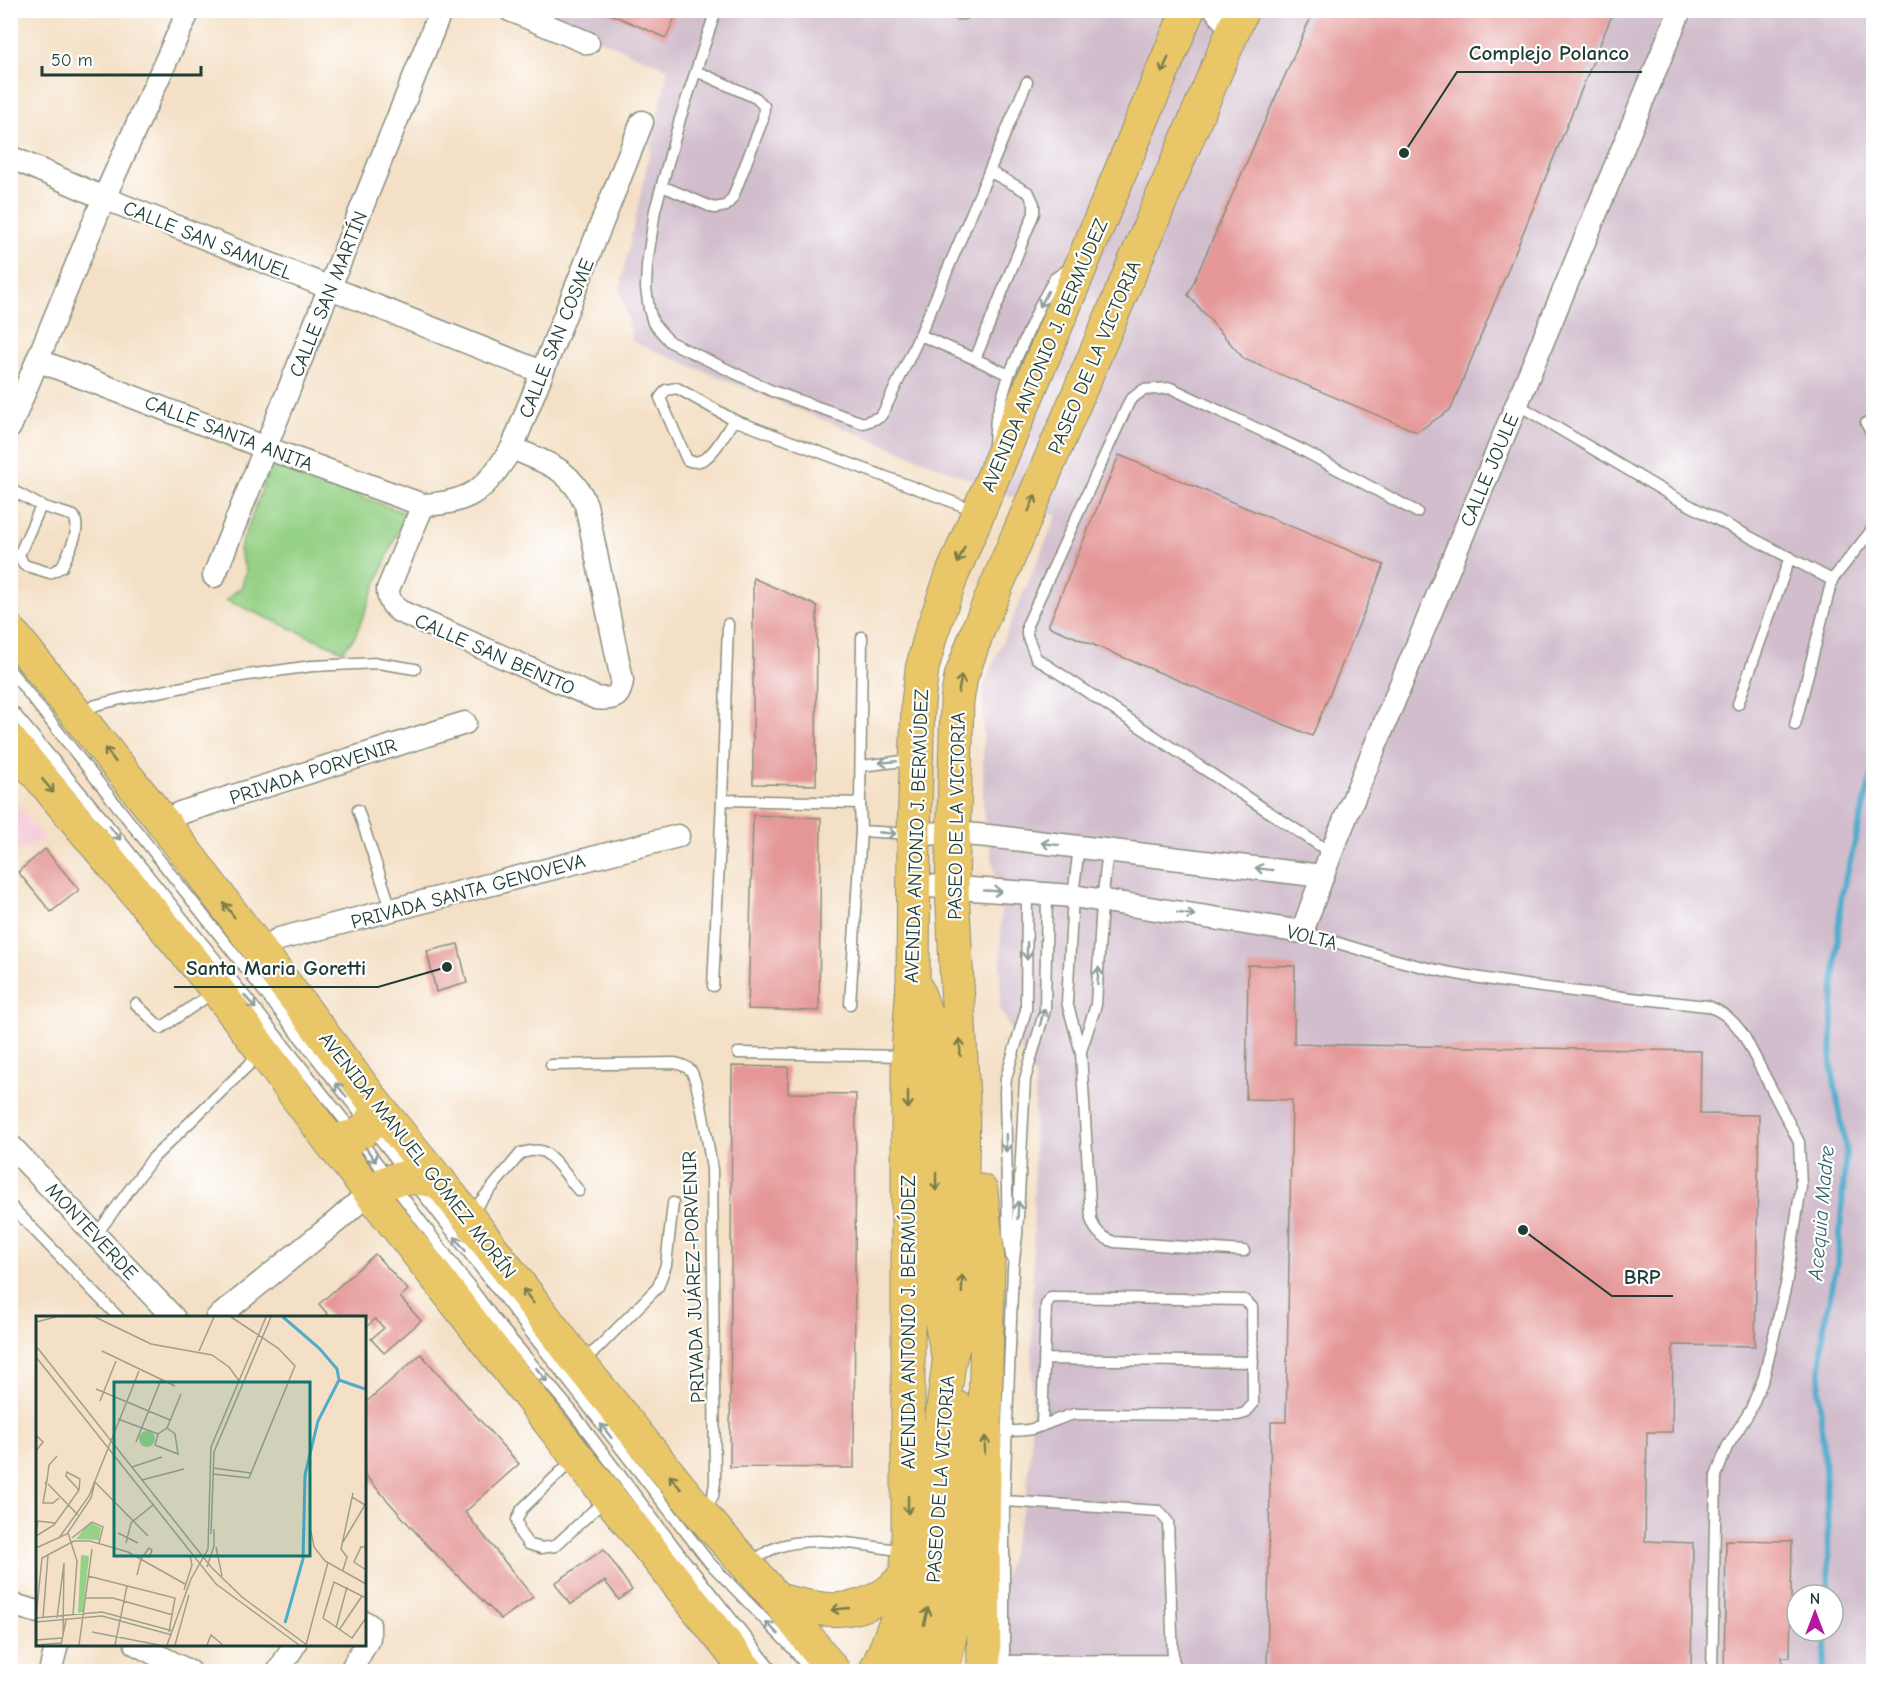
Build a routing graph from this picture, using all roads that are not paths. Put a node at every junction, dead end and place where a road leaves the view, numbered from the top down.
1 (189, 10) edge
2 (441, 10) edge
3 (510, 10) edge
4 (716, 10) edge
5 (944, 10) edge
6 (970, 10) edge
7 (1188, 10) edge
8 (1680, 10) edge
9 (1230, 18) edge
10 (588, 43) dead end
11 (696, 71) junction
12 (1027, 82) dead end
13 (642, 122) dead end
14 (10, 157) edge
15 (989, 171) junction
16 (662, 186) junction
17 (104, 198) junction
18 (1084, 259) junction
19 (329, 289) junction
20 (920, 335) junction
21 (975, 358) junction
22 (37, 360) junction
23 (542, 372) junction
24 (1009, 375) junction
25 (1516, 404) junction
26 (734, 420) junction
27 (1866, 423) dead end
28 (10, 428) edge
29 (1874, 438) edge
30 (266, 448) junction
31 (513, 448) junction
32 (997, 471) junction
33 (10, 489) edge
34 (423, 505) junction
35 (41, 506) junction
36 (979, 512) junction
37 (1417, 512) dead end
38 (1874, 524) edge
39 (1790, 557) junction
40 (214, 576) dead end
41 (1832, 580) junction
42 (728, 624) dead end
43 (10, 631) edge
44 (862, 637) dead end
45 (415, 669) dead end
46 (10, 670) edge
47 (1738, 704) dead end
48 (10, 708) edge
49 (78, 715) junction
50 (465, 723) dead end
51 (1796, 725) dead end
52 (10, 741) edge
53 (915, 760) junction
54 (861, 766) junction
55 (722, 800) junction
56 (860, 803) junction
57 (358, 810) dead end
58 (163, 822) junction
59 (861, 831) junction
60 (953, 833) junction
61 (914, 834) junction
62 (678, 836) dead end
63 (1079, 847) junction
64 (1108, 850) junction
65 (1330, 853) junction
66 (1322, 876) junction
67 (914, 885) junction
68 (952, 888) junction
69 (1037, 893) junction
70 (1073, 896) junction
71 (1102, 902) junction
72 (392, 911) junction
73 (1302, 932) junction
74 (260, 951) junction
75 (913, 980) junction
76 (713, 986) dead end
77 (217, 990) junction
78 (136, 1004) dead end
79 (850, 1004) dead end
80 (262, 1051) junction
81 (738, 1053) dead end
82 (1081, 1053) junction
83 (908, 1056) junction
84 (551, 1065) dead end
85 (963, 1100) junction
86 (358, 1127) junction
87 (10, 1145) edge
88 (440, 1182) junction
89 (389, 1183) junction
90 (579, 1191) dead end
91 (674, 1203) dead end
92 (10, 1205) edge
93 (468, 1217) junction
94 (96, 1235) junction
95 (1244, 1251) dead end
96 (1013, 1268) junction
97 (118, 1316) edge
98 (173, 1316) edge
99 (218, 1316) edge
100 (1044, 1359) junction
101 (949, 1362) junction
102 (1253, 1362) junction
103 (579, 1363) junction
104 (1042, 1426) junction
105 (1007, 1431) junction
106 (576, 1456) junction
107 (609, 1496) junction
108 (1004, 1501) junction
109 (703, 1516) junction
110 (908, 1562) junction
111 (747, 1565) junction
112 (778, 1600) junction
113 (10, 1604) edge
114 (36, 1611) edge
115 (702, 1614) junction
116 (366, 1623) edge
117 (366, 1643) edge
118 (56, 1646) edge
119 (140, 1646) edge
120 (294, 1646) edge
121 (364, 1646) edge
122 (1173, 1660) junction
123 (812, 1663) edge
124 (997, 1668) edge
125 (50, 1671) edge
126 (190, 1671) edge
127 (278, 1671) edge
128 (350, 1671) edge
129 (732, 1671) edge
130 (748, 1671) edge
131 (774, 1671) edge
132 (875, 1671) edge
133 (908, 1671) edge
134 (940, 1671) edge
135 (1179, 1671) edge
136 (1712, 1671) edge

1 - 17 street
2 - 19 street, CALLE SAN MARTÍN
3 - 10 street
4 - 11 lane
5 - 6 lane
7 -> 18 main road, AVENIDA ANTONIO J. BERMÚDEZ
8 - 25 street, CALLE JOULE
60 -> 9 main road, PASEO DE LA VICTORIA
11 - 16 lane
11 - 16 lane
12 - 15 lane
13 - 23 street, CALLE SAN COSME
14 - 17 street, CALLE SAN SAMUEL
15 - 20 lane
15 - 21 lane
16 - 20 lane
17 - 19 street, CALLE SAN SAMUEL
17 - 22 street
18 -> 24 lane
18 - 32 main road, AVENIDA ANTONIO J. BERMÚDEZ
19 - 23 street, CALLE SAN SAMUEL
19 - 30 street, CALLE SAN MARTÍN
20 - 21 lane
21 - 24 lane
22 - 28 street
22 - 30 street, CALLE SANTA ANITA
23 - 31 street, CALLE SAN COSME
24 - 32 lane
25 - 39 lane
25 - 65 street, CALLE JOULE
26 - 26 lane
26 - 36 lane
27 - 29 lane
30 - 34 street, CALLE SANTA ANITA
30 - 40 street, CALLE SAN MARTÍN
31 - 34 street, CALLE SAN COSME
31 - 34 street, CALLE SAN BENITO
32 - 36 main road, AVENIDA ANTONIO J. BERMÚDEZ
33 - 35 lane
35 - 35 lane
36 -> 53 main road, AVENIDA ANTONIO J. BERMÚDEZ
37 - 65 lane
38 - 41 lane
39 - 41 lane
39 - 47 lane
41 - 51 lane
42 - 55 lane
43 - 49 main road, AVENIDA MANUEL GÓMEZ MORÍN
44 - 54 lane
45 - 49 lane
86 -> 46 lane
48 -> 86 lane
58 -> 49 main road, AVENIDA MANUEL GÓMEZ MORÍN
50 - 58 street, PRIVADA PORVENIR
52 -> 77 main road, AVENIDA MANUEL GÓMEZ MORÍN
53 -> 54 lane
53 - 61 main road, AVENIDA ANTONIO J. BERMÚDEZ
54 - 56 lane
55 - 56 lane
55 - 76 lane
56 - 59 lane
57 - 72 lane
74 -> 58 main road, AVENIDA MANUEL GÓMEZ MORÍN
59 -> 61 lane
59 - 79 lane
60 - 61 street
63 -> 60 street
60 - 68 main road, PASEO DE LA VICTORIA
61 - 67 main road, AVENIDA ANTONIO J. BERMÚDEZ
62 - 72 street, PRIVADA SANTA GENOVEVA
63 - 64 street
63 - 70 lane
66 -> 64 street
64 - 71 lane
65 - 66 street, CALLE JOULE
66 - 73 street, CALLE JOULE
67 - 68 street, VOLTA
67 - 75 main road, AVENIDA ANTONIO J. BERMÚDEZ
68 -> 69 street, VOLTA
85 -> 68 main road, PASEO DE LA VICTORIA
69 - 70 street, VOLTA
96 -> 69 lane
69 -> 96 lane
70 - 71 street, VOLTA
70 - 82 lane
71 -> 73 street, VOLTA
82 -> 71 lane
72 - 74 street, PRIVADA SANTA GENOVEVA
73 - 136 lane, VOLTA
74 - 86 main road, AVENIDA MANUEL GÓMEZ MORÍN
75 - 83 main road, AVENIDA ANTONIO J. BERMÚDEZ
75 -> 101 main road
77 - 78 lane
77 - 80 main road, AVENIDA MANUEL GÓMEZ MORÍN
80 - 86 main road, AVENIDA MANUEL GÓMEZ MORÍN
80 - 94 lane
81 - 83 lane
82 - 95 lane
83 -> 110 main road, AVENIDA ANTONIO J. BERMÚDEZ
84 - 109 lane, PRIVADA JUÁREZ-PORVENIR
101 -> 85 main road, PASEO DE LA VICTORIA
124 -> 85 main road
86 - 88 main road, AVENIDA MANUEL GÓMEZ MORÍN
86 - 89 main road, AVENIDA MANUEL GÓMEZ MORÍN
87 - 94 street, MONTEVERDE
88 - 89 main road
88 - 93 main road, AVENIDA MANUEL GÓMEZ MORÍN
89 - 99 street
89 - 106 main road, AVENIDA MANUEL GÓMEZ MORÍN
123 -> 89 lane
89 -> 131 lane
90 - 93 lane
91 - 103 lane
92 - 97 lane
103 -> 93 main road, AVENIDA MANUEL GÓMEZ MORÍN
94 - 98 street, MONTEVERDE
96 - 105 lane
100 - 102 lane
100 - 102 lane
100 - 104 lane
133 -> 101 main road, PASEO DE LA VICTORIA
101 - 134 main road
102 - 104 lane
109 -> 103 main road, AVENIDA MANUEL GÓMEZ MORÍN
104 - 105 lane
105 - 108 lane
106 - 107 main road, AVENIDA MANUEL GÓMEZ MORÍN
106 - 107 lane
107 - 115 main road, AVENIDA MANUEL GÓMEZ MORÍN
108 - 122 lane
108 - 124 lane
109 - 111 main road, AVENIDA MANUEL GÓMEZ MORÍN
110 - 111 lane
110 -> 112 main road
110 - 132 main road, AVENIDA ANTONIO J. BERMÚDEZ
111 - 112 main road, AVENIDA MANUEL GÓMEZ MORÍN
112 - 123 main road, AVENIDA MANUEL GÓMEZ MORÍN
113 - 114 street
115 - 129 main road
115 - 130 main road, AVENIDA MANUEL GÓMEZ MORÍN
116 - 117 street
118 - 125 street
119 - 126 street
120 - 127 street
121 - 128 street
122 - 124 lane
122 - 135 lane

